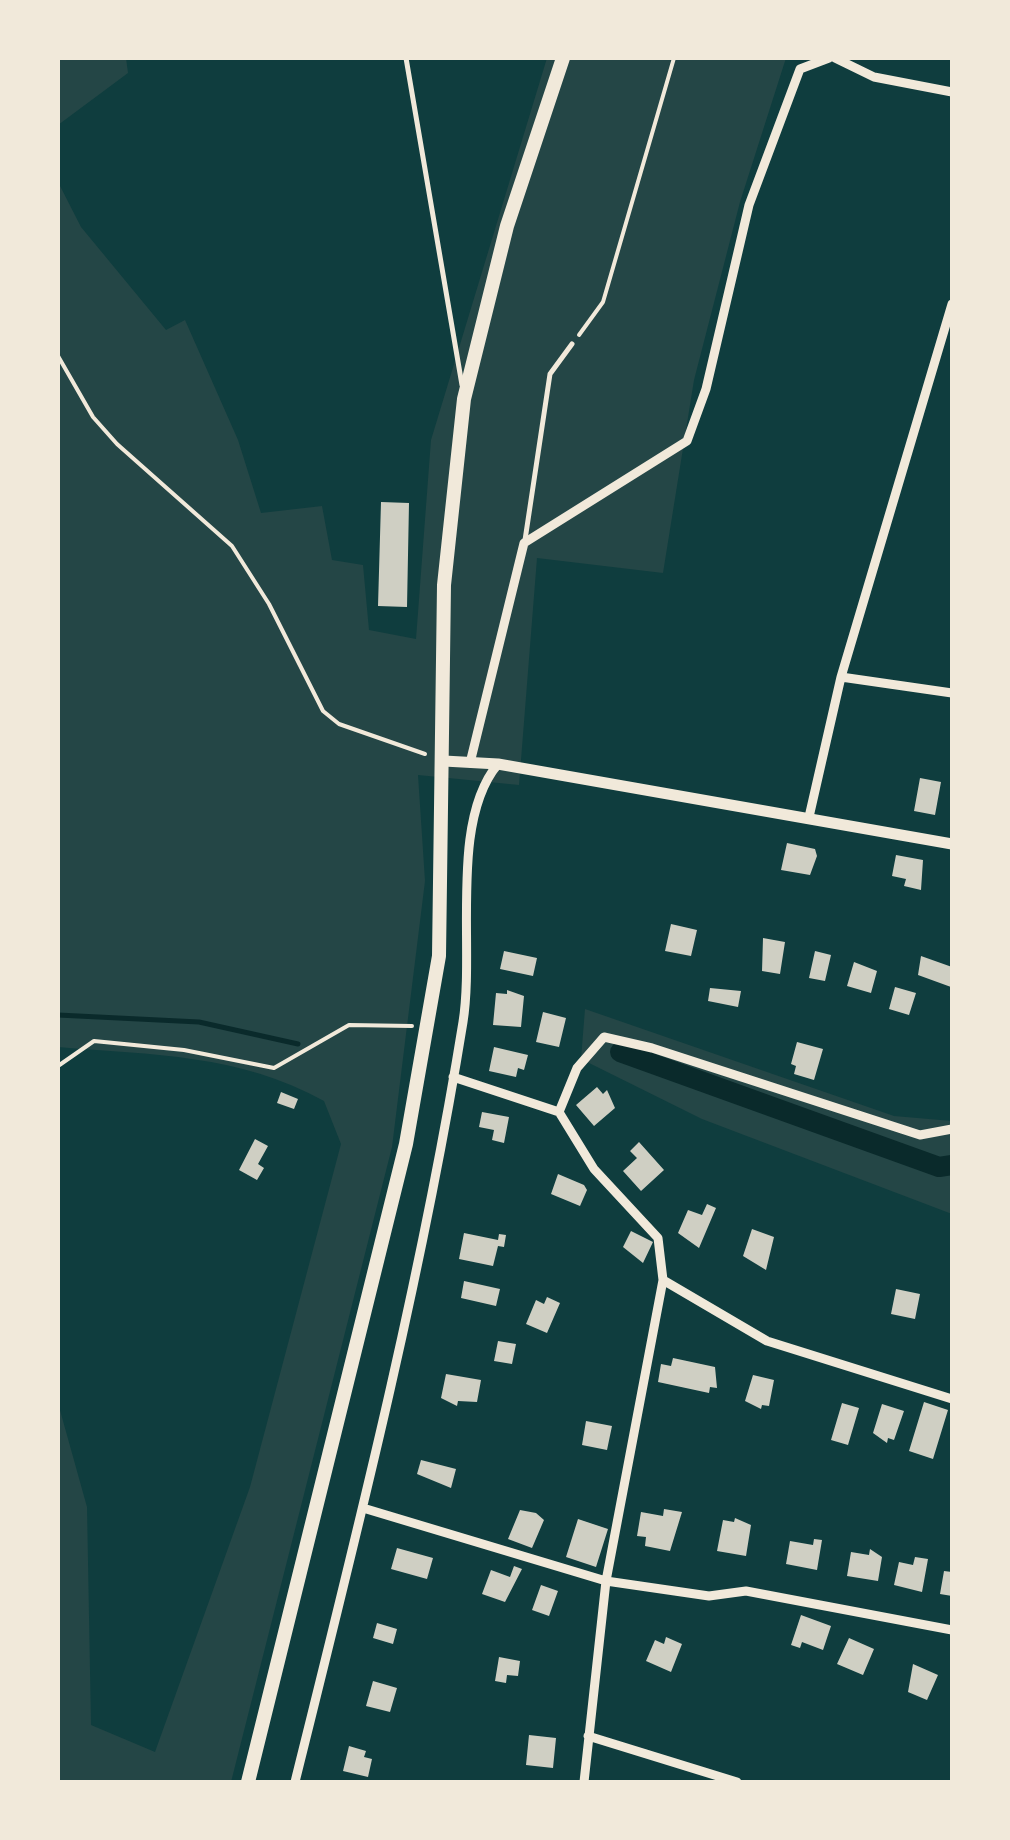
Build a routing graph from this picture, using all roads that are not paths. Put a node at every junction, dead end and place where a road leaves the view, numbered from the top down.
1 (406, 58) edge
2 (563, 58) edge
3 (832, 58) edge
4 (952, 92) edge
5 (952, 304) edge
6 (572, 344) road end
7 (464, 399) junction
8 (524, 543) junction
9 (842, 678) junction
10 (952, 693) edge
11 (444, 761) junction
12 (470, 763) junction
13 (498, 764) junction
14 (810, 817) junction
15 (952, 844) edge
16 (453, 1077) junction
17 (559, 1112) junction
18 (952, 1129) edge
19 (663, 1280) junction
20 (952, 1399) edge
21 (363, 1508) junction
22 (606, 1581) junction
23 (952, 1630) edge
24 (588, 1736) junction
25 (248, 1782) edge
26 (294, 1782) edge
27 (584, 1782) edge
28 (737, 1782) edge

1 - 7 lane
2 - 7 main road
3 - 4 street
3 - 8 street
5 - 9 street
6 - 8 lane
7 - 11 main road
8 - 12 street
9 - 10 street
9 - 14 street
11 - 12 street
11 - 25 main road
12 - 13 street
13 - 14 street
13 - 16 street
14 - 15 street
16 - 17 street
16 - 21 street
17 - 18 street
17 - 19 street
19 - 20 street
19 - 22 street
21 - 22 street
21 - 26 street
22 - 23 street
22 - 24 street
24 - 27 street
24 - 28 street

